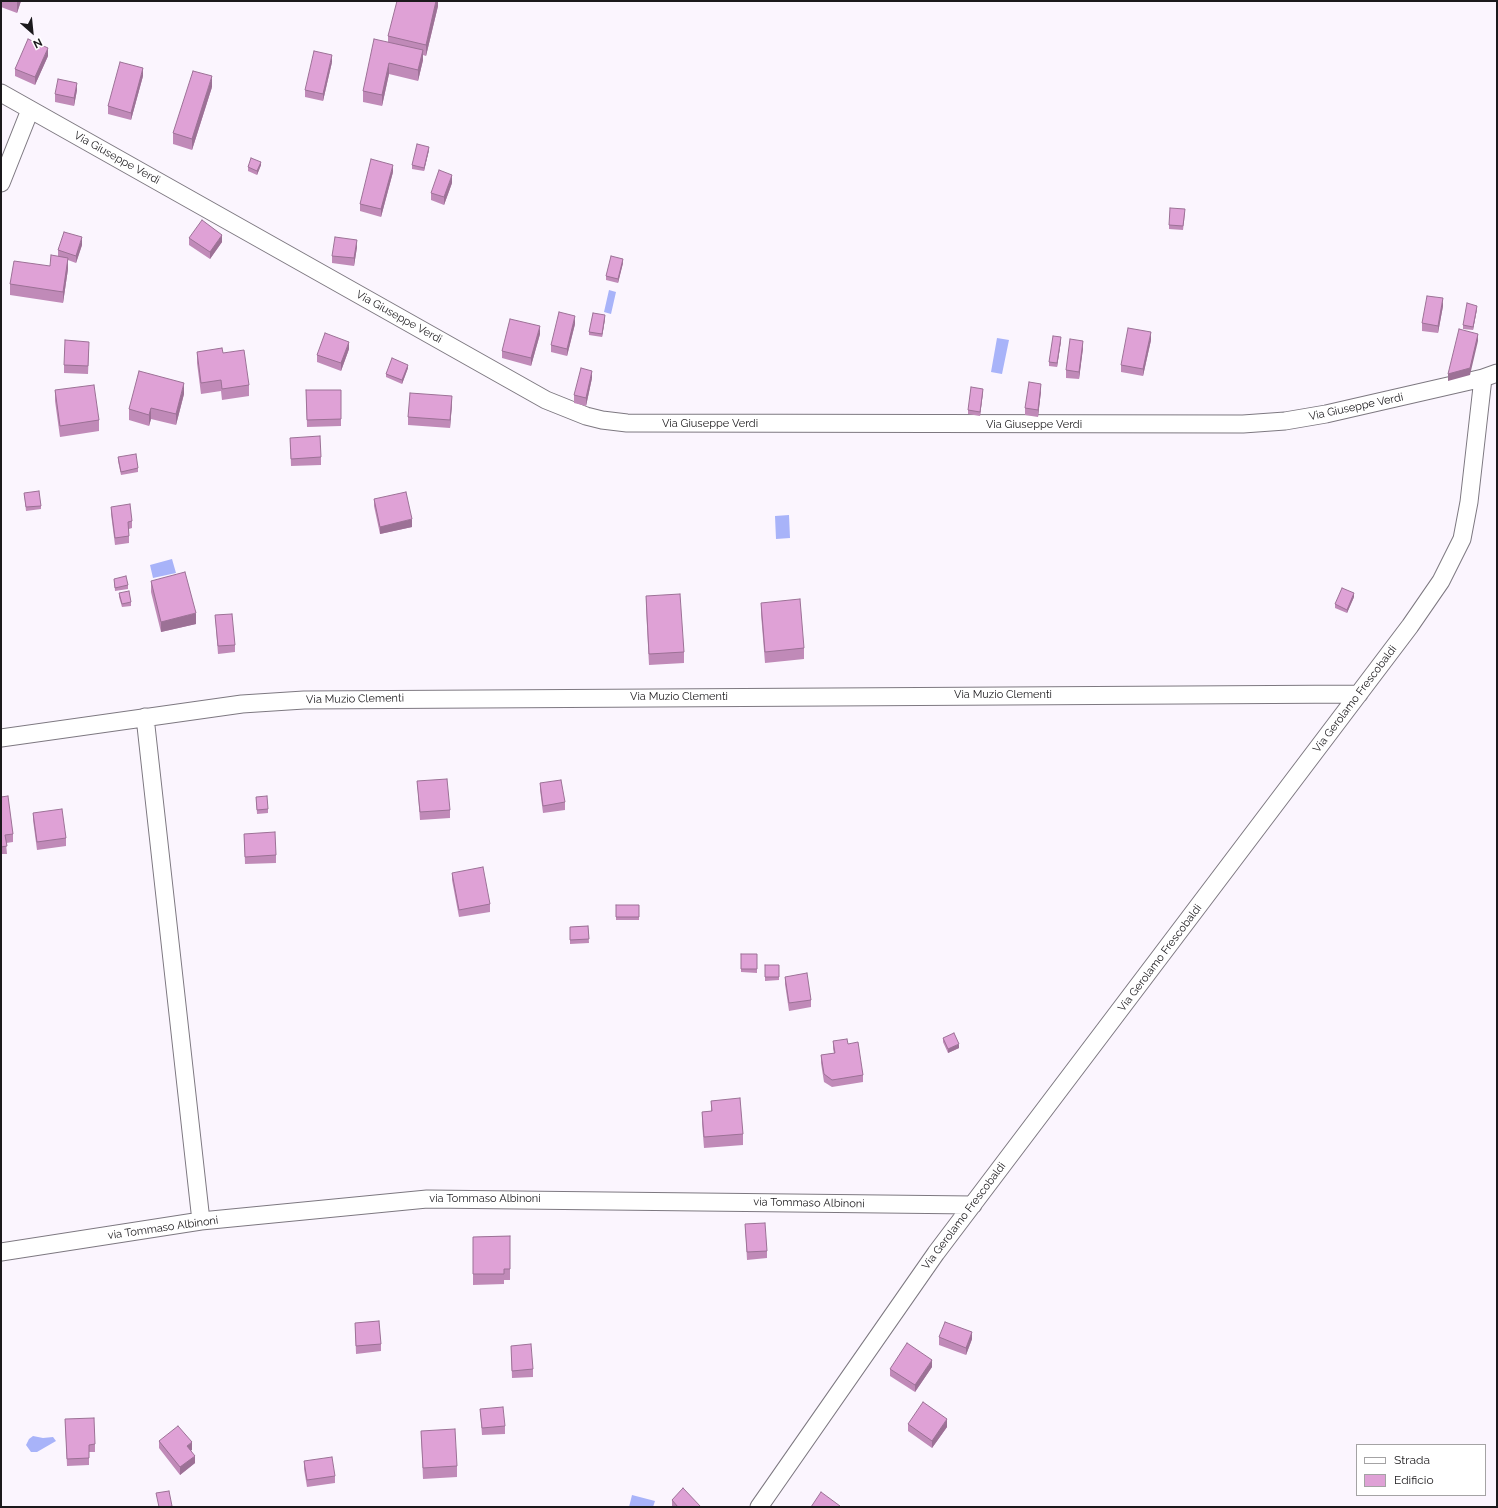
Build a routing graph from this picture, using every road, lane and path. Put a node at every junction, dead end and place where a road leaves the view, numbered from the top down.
1 (1, 93) edge
2 (30, 110) junction
3 (1, 183) edge
4 (1490, 375) edge
5 (1359, 694) junction
6 (145, 717) junction
7 (1, 738) edge
8 (973, 1205) junction
9 (201, 1222) junction
10 (1, 1252) edge
11 (759, 1507) edge

1 - 2 street, Via Giuseppe Verdi
2 - 3 street
2 - 4 street, Via Giuseppe Verdi
4 - 5 street, Via Gerolamo Frescobaldi
5 - 6 street, Via Muzio Clementi
5 - 8 street, Via Gerolamo Frescobaldi
6 - 7 street, Via Muzio Clementi
6 - 9 street
8 - 9 street, via Tommaso Albinoni
8 - 11 street, Via Gerolamo Frescobaldi
9 - 10 street, via Tommaso Albinoni

